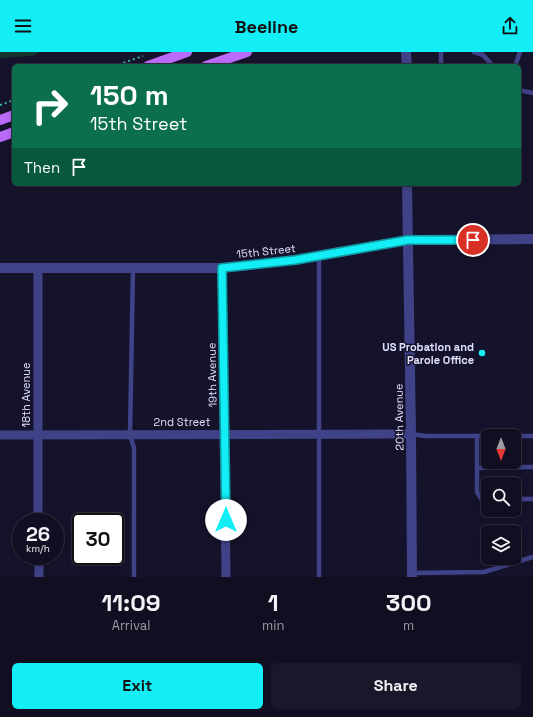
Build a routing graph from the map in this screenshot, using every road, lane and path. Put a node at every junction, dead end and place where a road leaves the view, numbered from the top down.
1 (187, 52) edge
2 (247, 52) edge
3 (406, 52) edge
4 (441, 52) edge
5 (474, 52) edge
6 (520, 52) edge
7 (148, 54) dead end
8 (120, 64) edge
9 (154, 64) edge
10 (212, 64) edge
11 (406, 64) edge
12 (440, 64) edge
13 (491, 64) edge
14 (516, 64) edge
15 (521, 90) edge
16 (533, 93) edge
17 (12, 101) edge
18 (0, 105) edge
19 (12, 116) edge
20 (0, 120) edge
21 (12, 133) edge
22 (0, 137) edge
23 (407, 186) edge
24 (533, 239) edge
25 (408, 240) junction
26 (319, 256) junction
27 (0, 268) edge
28 (133, 268) junction
29 (222, 268) junction
30 (38, 269) junction
31 (225, 434) junction
32 (318, 434) junction
33 (412, 434) junction
34 (0, 435) edge
35 (38, 435) junction
36 (130, 435) junction
37 (477, 436) junction
38 (481, 436) edge
39 (521, 436) edge
40 (533, 436) edge
41 (533, 467) edge
42 (477, 468) junction
43 (481, 499) edge
44 (521, 499) edge
45 (533, 499) edge
46 (38, 513) edge
47 (533, 557) edge
48 (39, 565) edge
49 (412, 575) edge
50 (39, 577) edge
51 (134, 577) edge
52 (226, 577) edge
53 (319, 577) edge

1 - 9 main road
2 - 10 main road
3 - 11 street
4 - 12 lane
5 - 13 lane
6 - 14 lane
7 - 8 path
15 - 16 lane
17 - 18 path
19 - 20 main road
21 - 22 main road
23 - 25 street, 20th Avenue
24 - 25 street, 15th Street
25 - 26 street, 15th Street
25 - 33 street, 20th Avenue
26 - 29 street, 15th Street
26 - 32 lane
27 - 30 street, 15th Street
28 - 29 street, 15th Street
28 - 30 street, 15th Street
28 - 36 lane
29 - 31 street, 19th Avenue
30 - 35 street, 18th Avenue
31 - 32 street, 2nd Street
31 - 36 street, 2nd Street
31 - 52 street, 19th Avenue
32 - 33 street, 2nd Street
32 - 53 lane
33 - 37 lane
33 - 49 street, 20th Avenue
34 - 35 street, 2nd Street
35 - 36 street, 2nd Street
35 - 46 street, 18th Avenue
36 - 51 lane
37 - 38 lane
37 - 42 lane
39 - 40 lane
41 - 42 lane
42 - 43 lane
44 - 45 lane
47 - 49 lane
48 - 50 street

